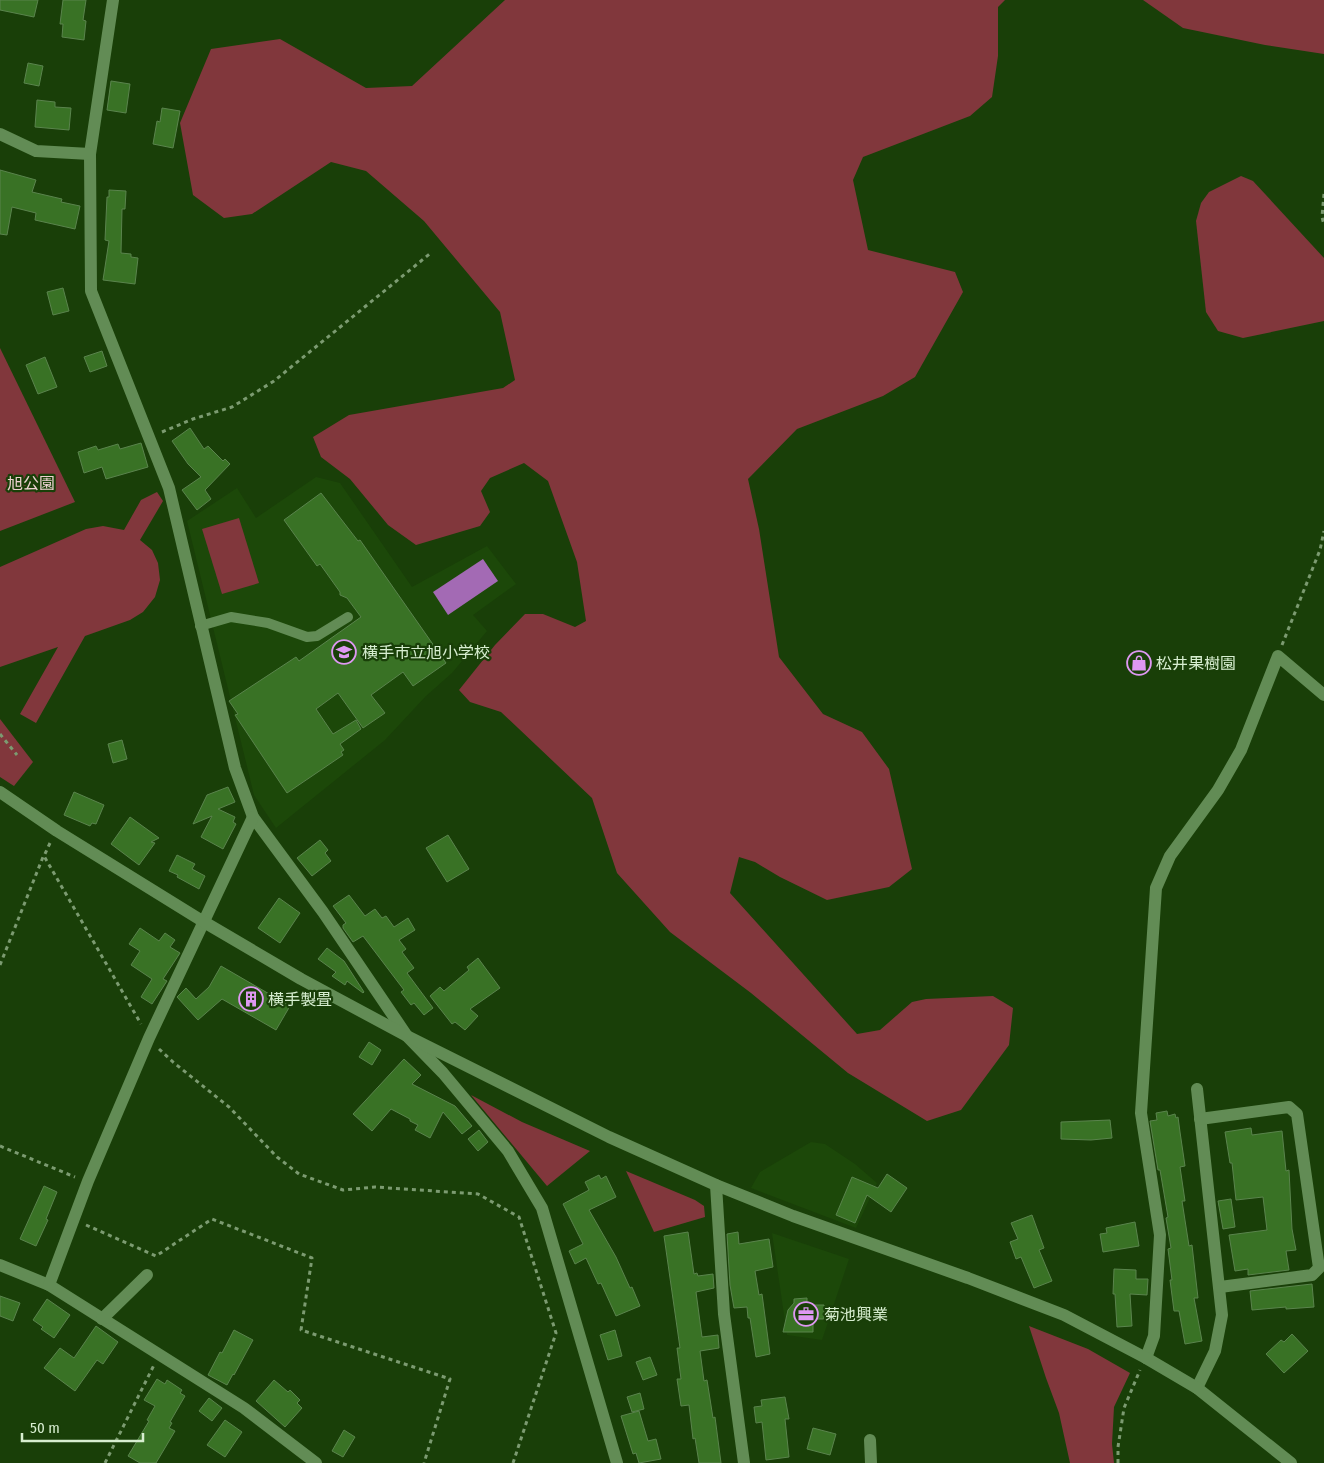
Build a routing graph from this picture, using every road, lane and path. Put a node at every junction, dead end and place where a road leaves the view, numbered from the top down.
1 (113, 0) edge
2 (0, 134) edge
3 (90, 154) junction
4 (1324, 194) edge
5 (1324, 225) edge
6 (432, 252) dead end
7 (150, 437) junction
8 (1324, 531) edge
9 (348, 617) dead end
10 (200, 626) junction
11 (1278, 656) junction
12 (1324, 694) edge
13 (0, 734) edge
14 (17, 755) dead end
15 (0, 792) edge
16 (254, 817) junction
17 (57, 831) junction
18 (44, 856) junction
19 (204, 922) junction
20 (0, 965) edge
21 (407, 1036) junction
22 (149, 1038) junction
23 (1197, 1089) dead end
24 (1200, 1118) junction
25 (0, 1146) edge
26 (88, 1182) junction
27 (716, 1185) junction
28 (73, 1219) junction
29 (0, 1265) edge
30 (147, 1275) dead end
31 (49, 1284) junction
32 (1220, 1286) junction
33 (102, 1318) junction
34 (159, 1355) junction
35 (1146, 1358) junction
36 (1197, 1388) junction
37 (870, 1440) dead end
38 (1288, 1462) edge
39 (105, 1463) edge
40 (316, 1463) edge
41 (424, 1463) edge
42 (513, 1463) edge
43 (617, 1463) edge
44 (744, 1463) edge
45 (871, 1463) edge
46 (1118, 1463) edge

1 - 3 street
2 - 3 street
3 - 7 street
4 - 5 path
6 - 7 path
7 - 10 street
8 - 11 path
9 - 10 lane
10 - 16 street
11 - 12 street
11 - 35 street
13 - 14 path
15 - 17 street
16 - 19 street
16 - 21 street
17 - 18 path
17 - 19 street
18 - 20 path
18 - 22 path
19 - 21 street
19 - 22 street
21 - 27 street
21 - 43 street
22 - 26 street
22 - 42 path
23 - 24 street
24 - 32 street
24 - 32 street
25 - 26 path
26 - 28 street
27 - 35 street
27 - 44 street
28 - 31 street
28 - 41 path
29 - 31 street
30 - 33 street
31 - 33 street
32 - 36 street
33 - 34 street
34 - 39 path
34 - 40 street
35 - 36 street
35 - 46 path
36 - 38 street
37 - 45 street

